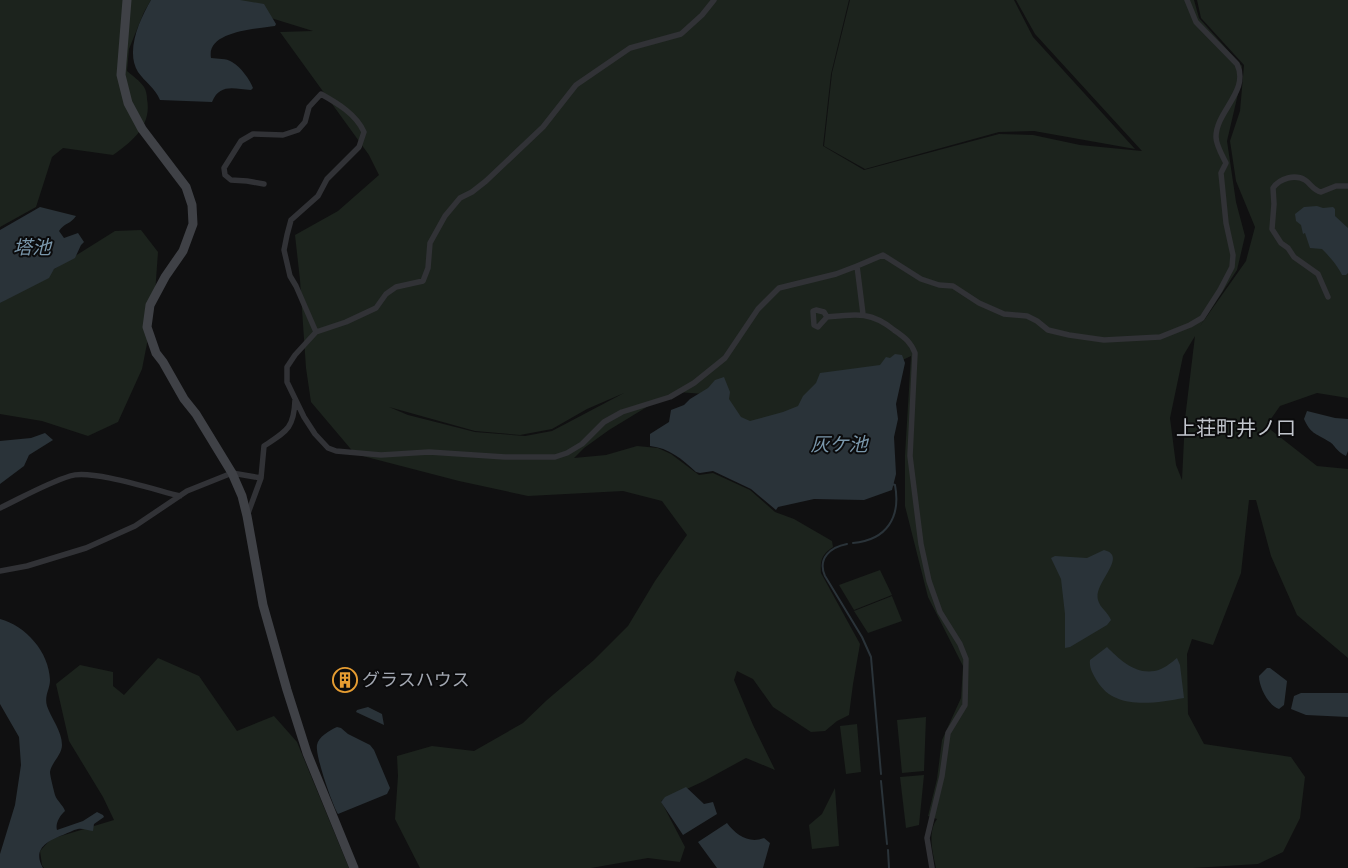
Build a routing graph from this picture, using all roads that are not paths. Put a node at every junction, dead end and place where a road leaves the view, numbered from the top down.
1 (127, 0) edge
2 (714, 0) edge
3 (1186, 0) edge
4 (264, 184) dead end
5 (1348, 186) edge
6 (857, 266) junction
7 (1328, 297) dead end
8 (863, 314) junction
9 (827, 318) dead end
10 (316, 332) junction
11 (295, 397) junction
12 (232, 472) junction
13 (261, 478) junction
14 (180, 496) junction
15 (0, 508) edge
16 (247, 516) junction
17 (0, 572) edge
18 (354, 868) edge
19 (932, 868) edge

1 - 12 street
2 - 10 street
3 - 6 street
4 - 10 street
5 - 7 street
6 - 8 street
6 - 11 street
8 - 9 street
8 - 19 street
10 - 11 street
11 - 13 street
12 - 13 street
12 - 14 street
12 - 16 street
13 - 16 street
14 - 15 street
14 - 17 street
16 - 18 street

